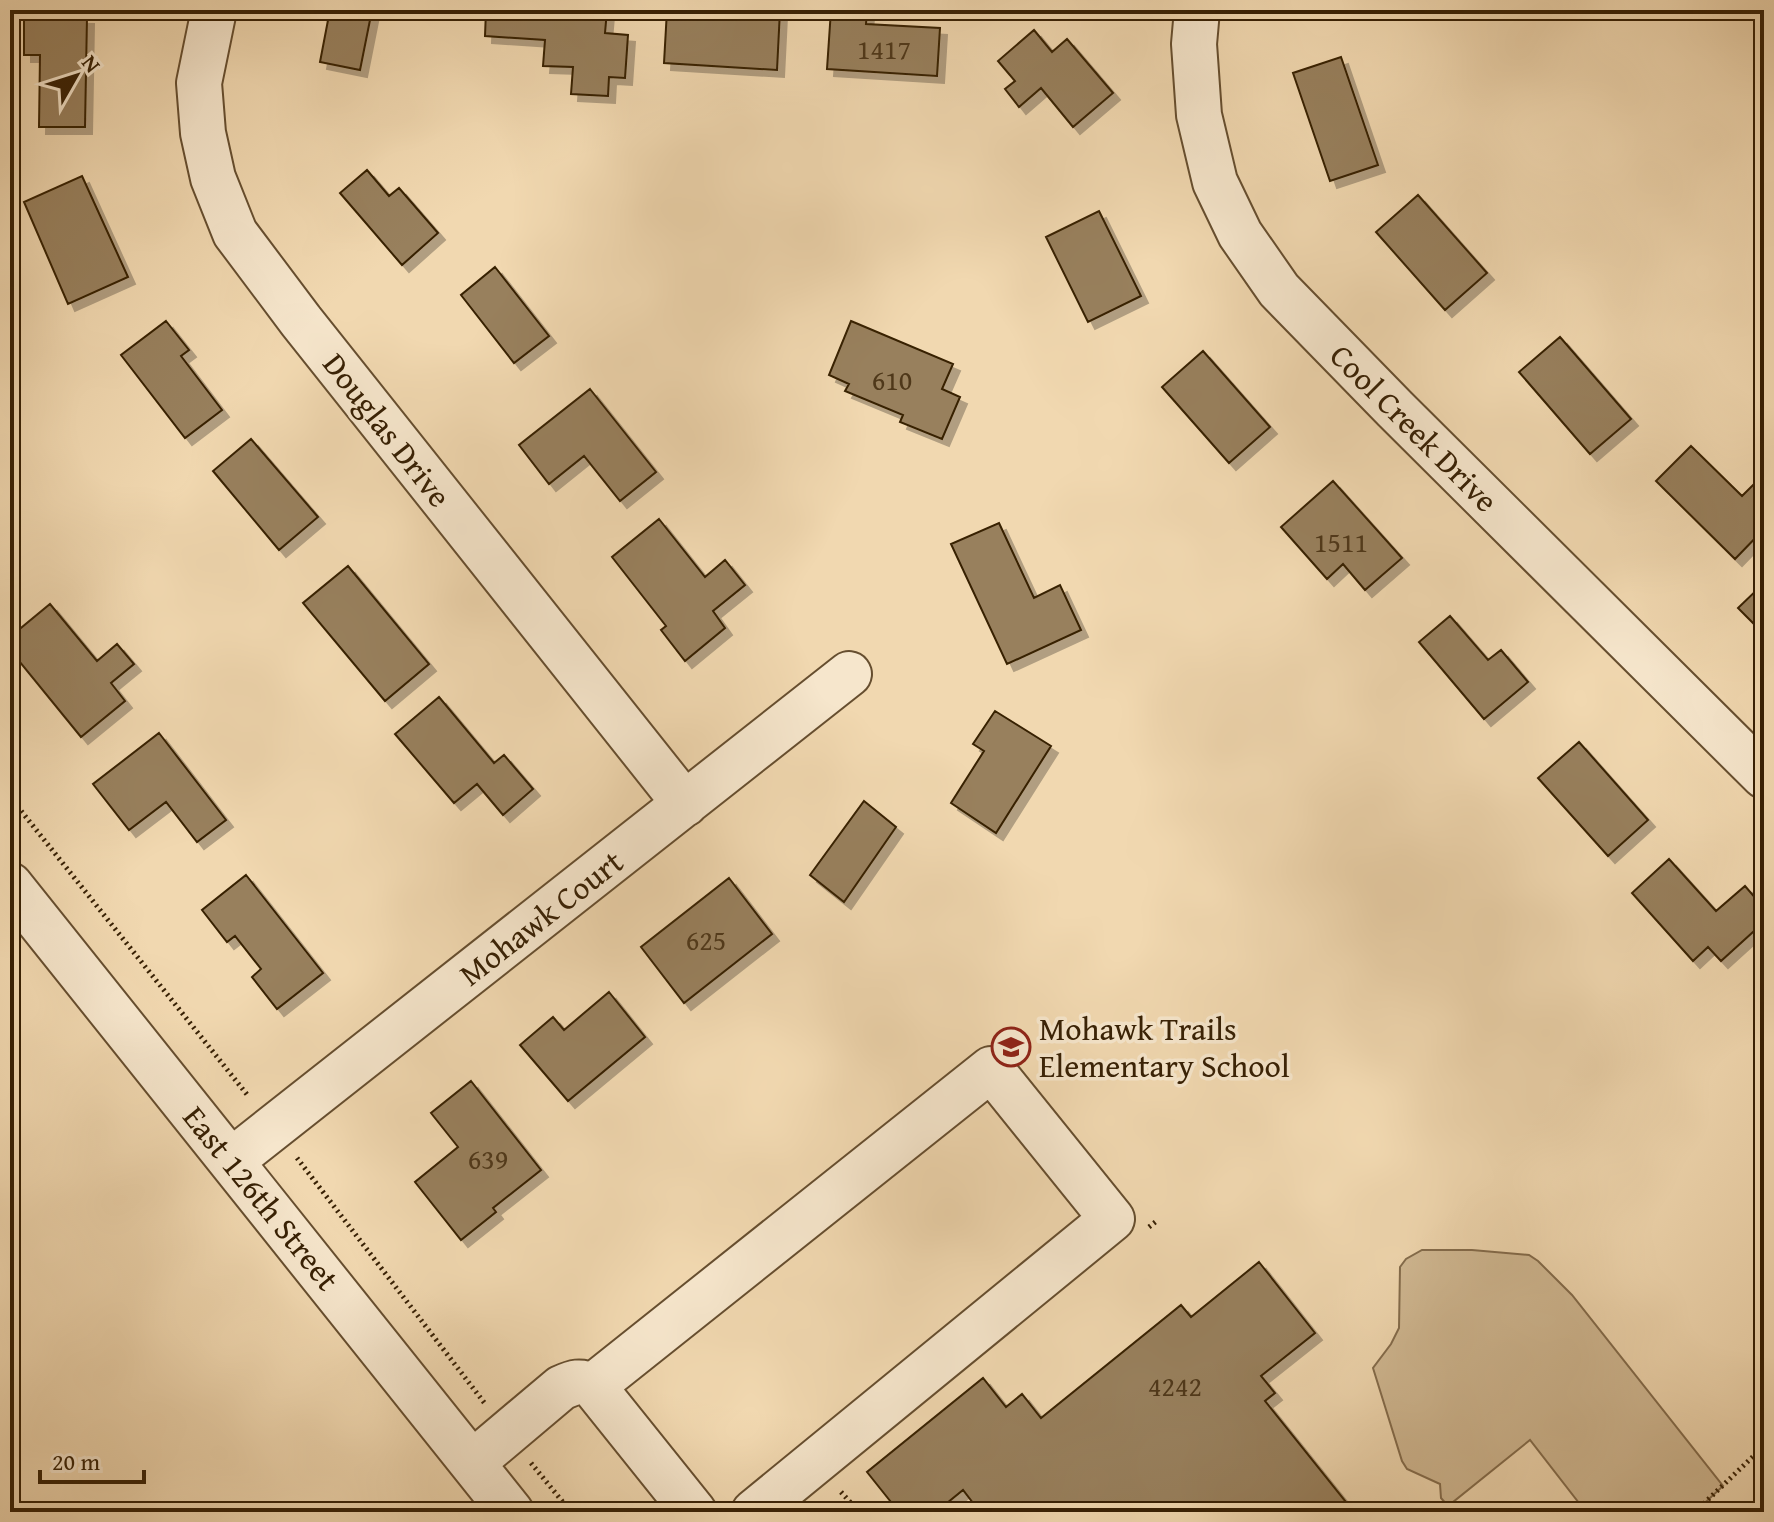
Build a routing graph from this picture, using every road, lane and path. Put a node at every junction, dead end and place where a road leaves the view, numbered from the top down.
1 (214, 10) edge
2 (1197, 10) edge
3 (849, 674) dead end
4 (1764, 776) edge
5 (685, 804) junction
6 (10, 885) edge
7 (231, 1161) junction
8 (593, 1386) junction
9 (1764, 1446) edge
10 (472, 1463) junction
11 (511, 1512) edge
12 (694, 1512) edge
13 (754, 1512) edge
14 (1695, 1512) edge

1 - 5 street, Douglas Drive
2 - 4 street, Cool Creek Drive
3 - 5 street, Mohawk Court
5 - 7 street, Mohawk Court
6 - 7 street, East 126th Street
7 - 10 street, East 126th Street
8 - 10 street
8 - 12 street
8 - 13 street
9 - 14 path
10 - 11 street, East 126th Street

